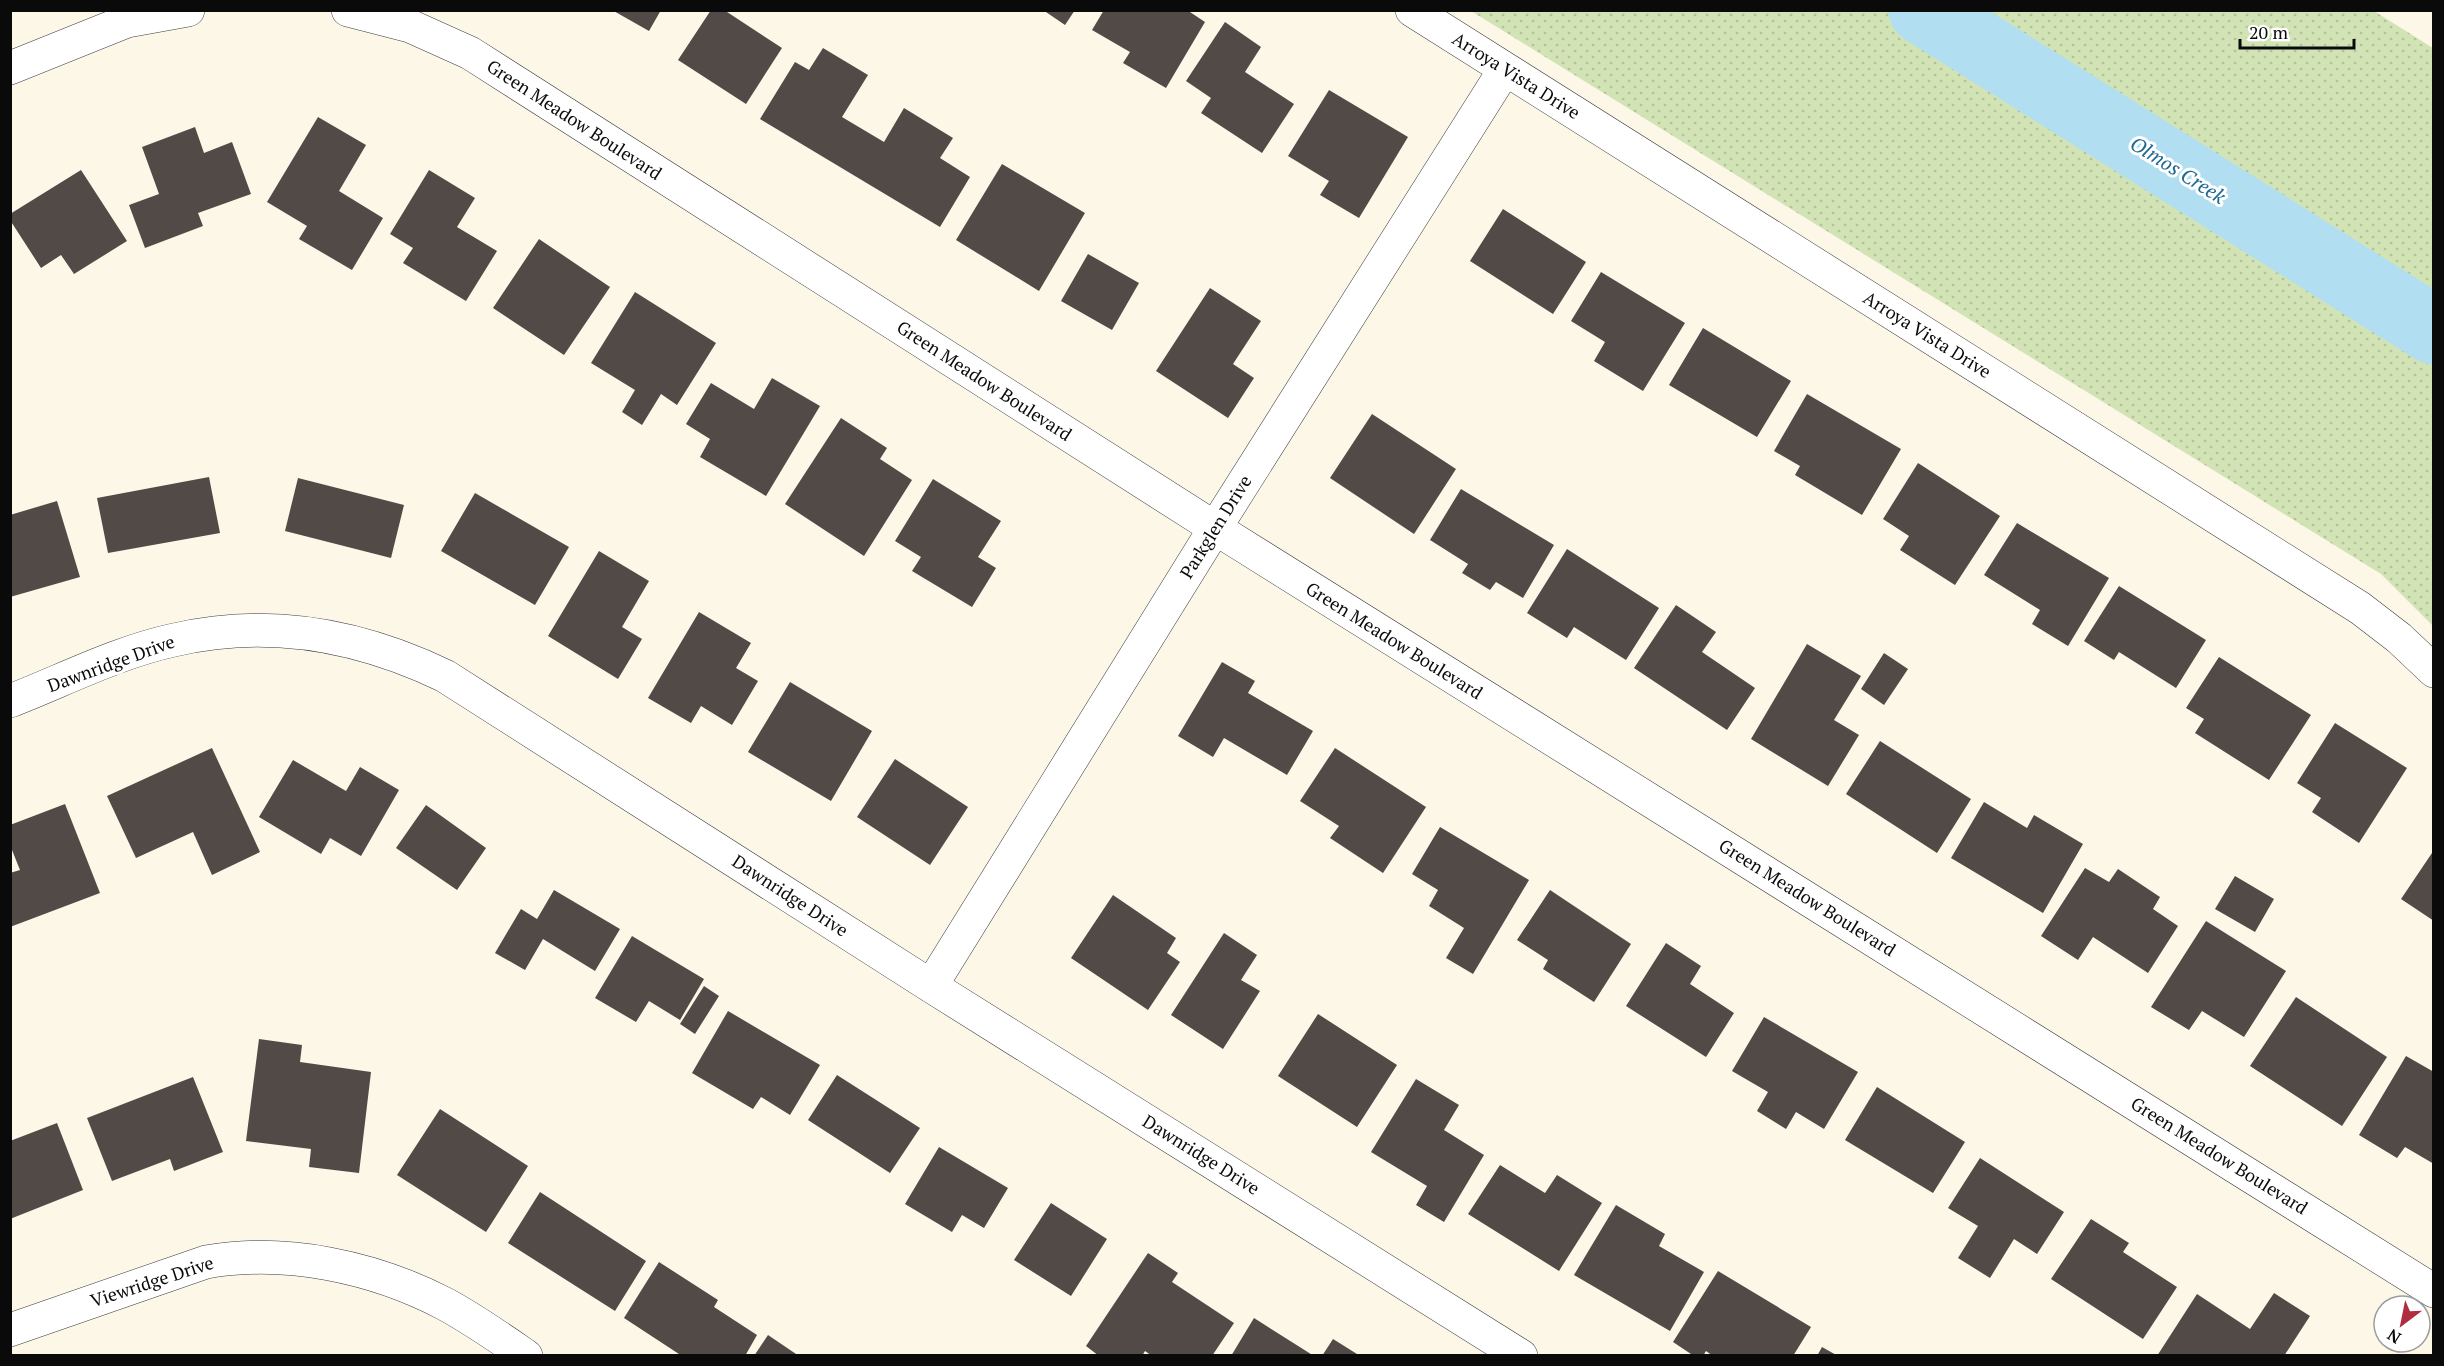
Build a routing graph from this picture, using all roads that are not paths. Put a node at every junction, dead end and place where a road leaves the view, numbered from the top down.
1 (188, 10) edge
2 (348, 10) edge
3 (1412, 10) edge
4 (10, 68) edge
5 (1505, 69) junction
6 (1215, 528) junction
7 (2433, 671) edge
8 (10, 701) edge
9 (931, 986) junction
10 (2433, 1291) edge
11 (10, 1330) edge
12 (526, 1356) edge
13 (1521, 1356) edge

1 - 4 street
2 - 6 street, Green Meadow Boulevard
3 - 5 street, Arroya Vista Drive
5 - 6 street, Parkglen Drive
5 - 7 street, Arroya Vista Drive
6 - 9 street, Parkglen Drive
6 - 10 street, Green Meadow Boulevard
8 - 9 street, Dawnridge Drive
9 - 13 street, Dawnridge Drive
11 - 12 street, Viewridge Drive

